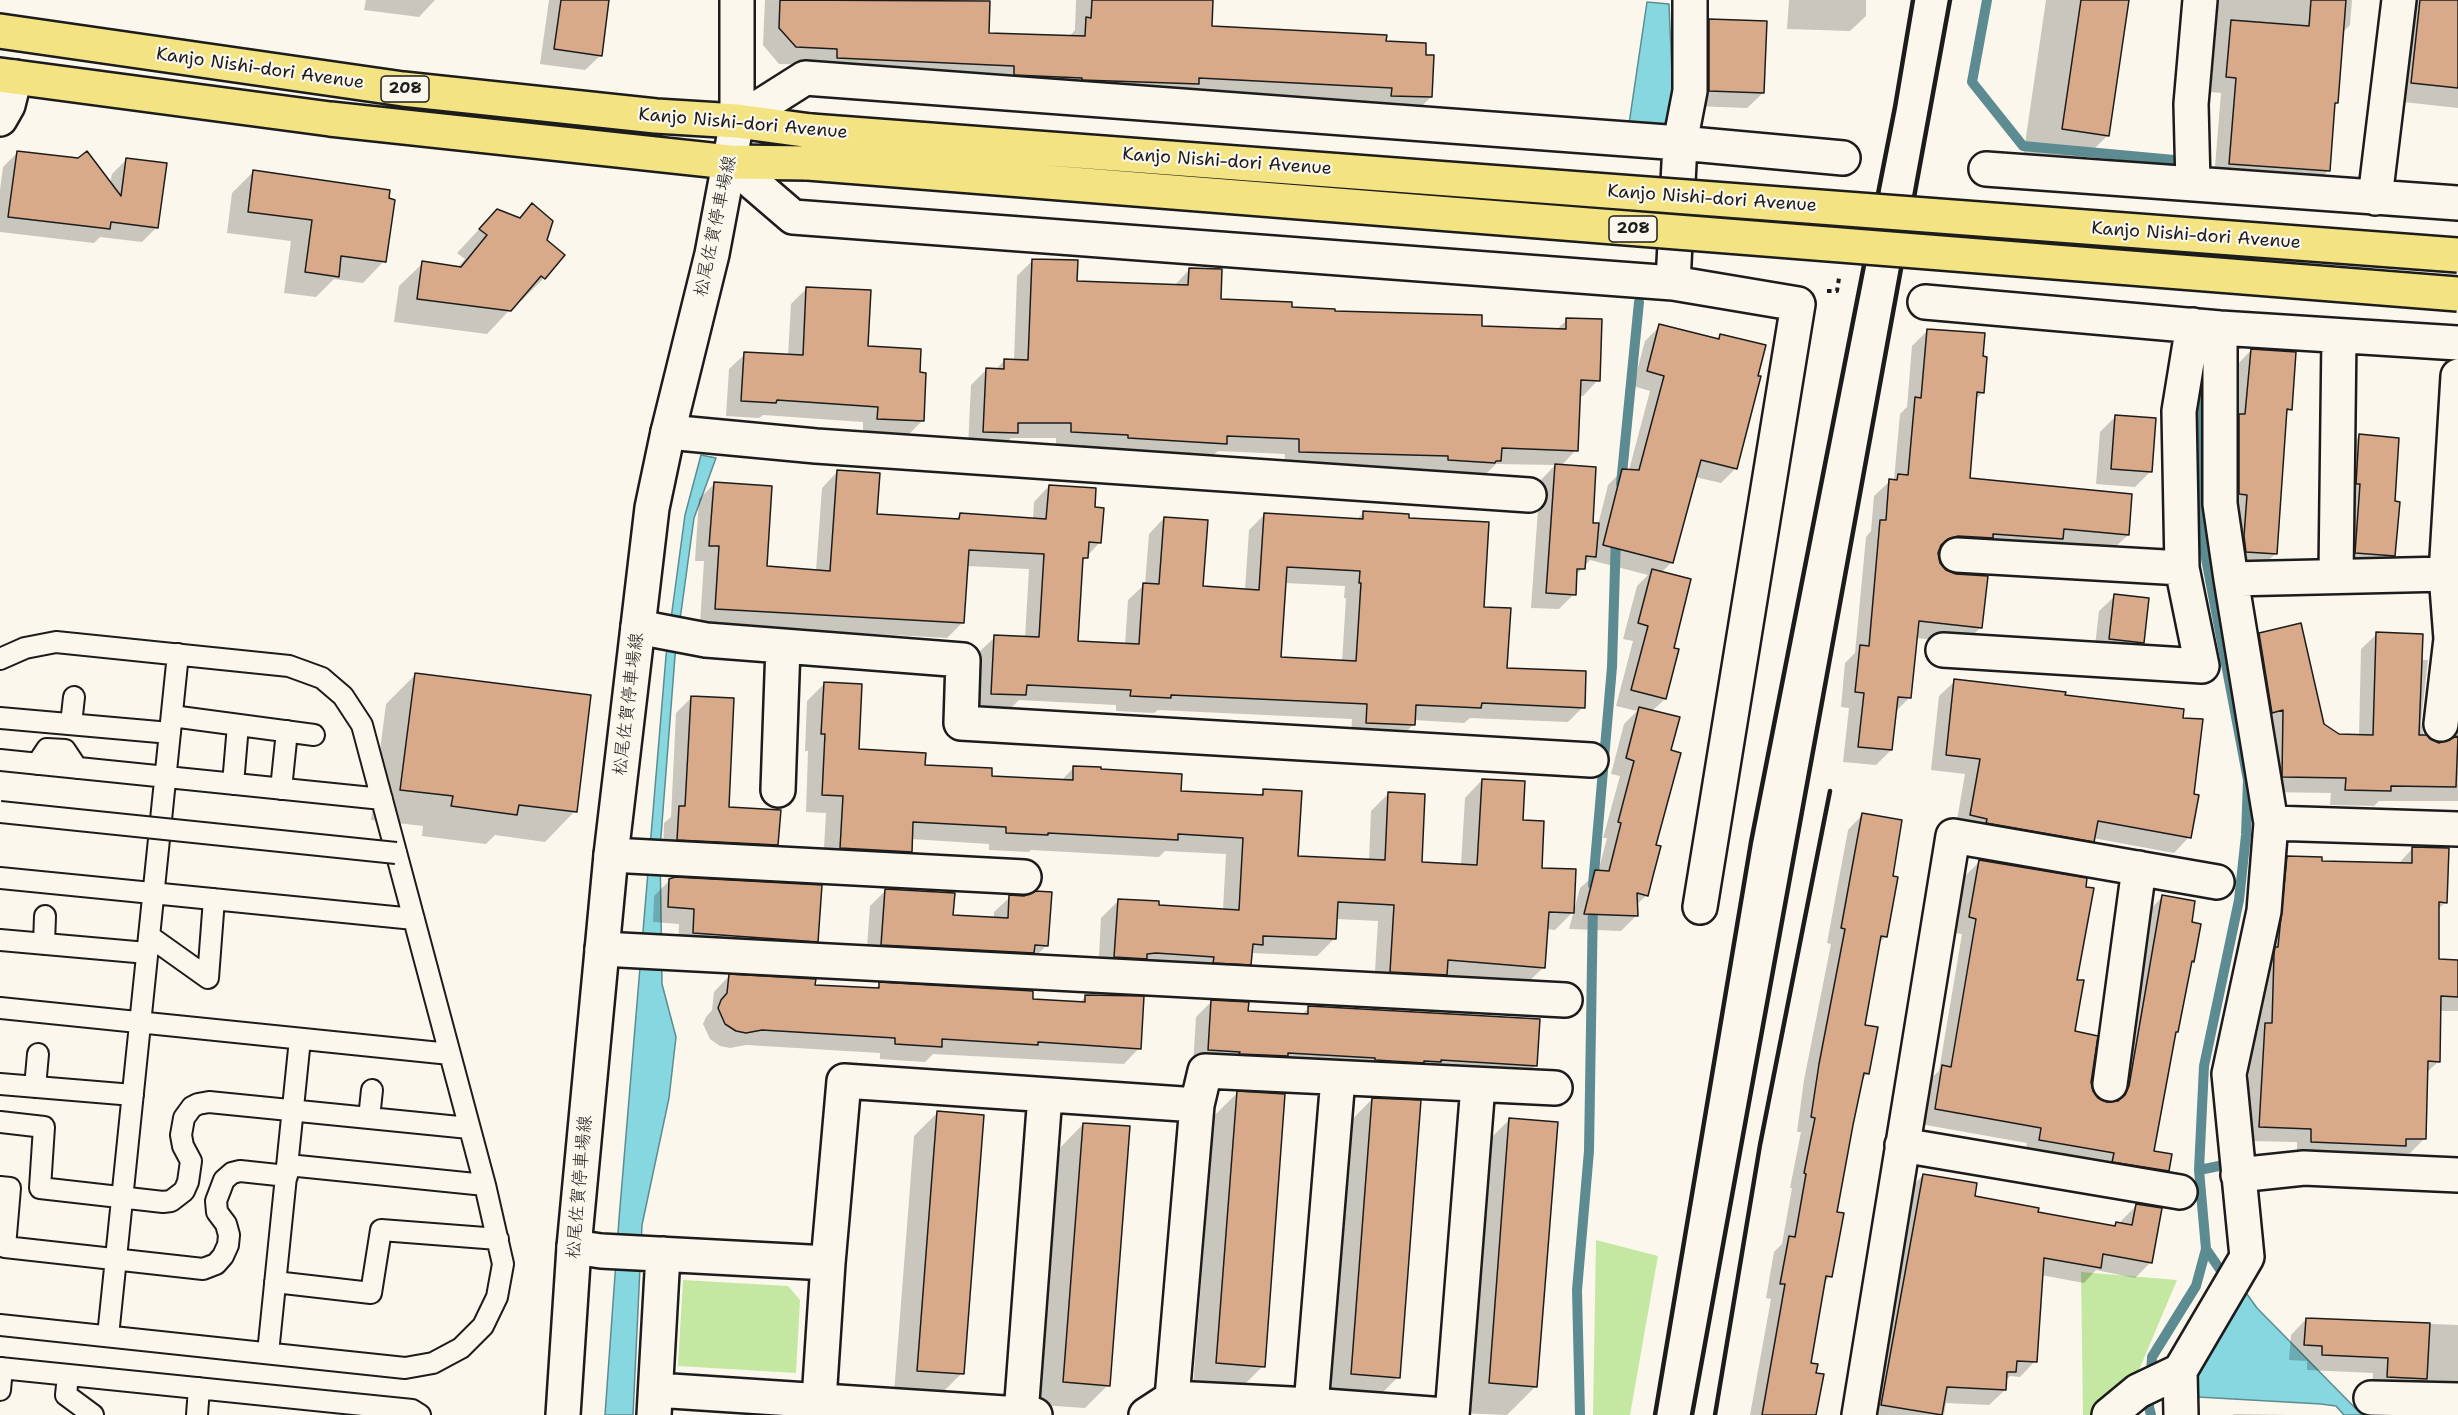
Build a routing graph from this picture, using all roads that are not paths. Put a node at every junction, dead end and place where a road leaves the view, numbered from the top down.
1 (737, 0) edge
2 (1689, 0) edge
3 (2200, 0) edge
4 (2399, 0) edge
5 (0, 31) edge
6 (8, 76) edge
7 (0, 119) edge
8 (737, 121) junction
9 (1680, 143) junction
10 (1843, 158) dead end
11 (729, 162) junction
12 (1986, 169) dead end
13 (2193, 184) junction
14 (2375, 198) junction
15 (2458, 203) edge
16 (2458, 255) edge
17 (1673, 283) junction
18 (2458, 294) edge
19 (1925, 303) dead end
20 (2206, 327) junction
21 (2339, 336) junction
22 (2458, 343) edge
23 (2458, 376) edge
24 (668, 432) junction
25 (2455, 442) edge
26 (1529, 495) dead end
27 (1957, 555) dead end
28 (2182, 568) junction
29 (2446, 573) junction
30 (2336, 575) junction
31 (2231, 579) junction
32 (662, 631) junction
33 (2454, 639) edge
34 (783, 646) junction
35 (1943, 650) dead end
36 (178, 654) junction
37 (0, 659) edge
38 (74, 697) dead end
39 (0, 718) edge
40 (71, 724) junction
41 (2441, 724) dead end
42 (171, 725) junction
43 (238, 725) junction
44 (287, 731) junction
45 (314, 735) dead end
46 (0, 760) edge
47 (1591, 760) dead end
48 (166, 777) junction
49 (233, 784) junction
50 (281, 789) junction
51 (778, 790) dead end
52 (382, 799) junction
53 (0, 812) edge
54 (2271, 823) junction
55 (2458, 829) edge
56 (396, 853) junction
57 (611, 855) junction
58 (2139, 868) junction
59 (1024, 877) dead end
60 (0, 878) edge
61 (2217, 882) dead end
62 (153, 893) junction
63 (214, 899) junction
64 (1700, 907) dead end
65 (45, 916) dead end
66 (414, 920) junction
67 (0, 940) edge
68 (44, 944) junction
69 (148, 944) junction
70 (602, 949) junction
71 (1565, 1000) dead end
72 (0, 1008) edge
73 (140, 1022) junction
74 (300, 1039) junction
75 (38, 1054) dead end
76 (450, 1054) junction
77 (1338, 1078) junction
78 (0, 1084) edge
79 (2110, 1084) dead end
80 (1478, 1085) junction
81 (35, 1087) junction
82 (1555, 1088) dead end
83 (372, 1090) dead end
84 (133, 1095) junction
85 (1045, 1095) junction
86 (1197, 1105) junction
87 (293, 1111) junction
88 (369, 1118) junction
89 (0, 1122) edge
90 (470, 1128) junction
91 (1902, 1145) junction
92 (2237, 1164) junction
93 (287, 1170) junction
94 (2458, 1175) edge
95 (485, 1185) junction
96 (0, 1187) edge
97 (2180, 1192) dead end
98 (122, 1197) junction
99 (498, 1239) junction
100 (574, 1247) junction
101 (655, 1254) junction
102 (116, 1258) junction
103 (828, 1263) junction
104 (275, 1282) junction
105 (0, 1325) edge
106 (108, 1336) junction
107 (268, 1353) junction
108 (1, 1368) edge
109 (68, 1375) junction
110 (2160, 1381) junction
111 (199, 1388) junction
112 (0, 1390) edge
113 (2371, 1398) dead end
114 (819, 1400) junction
115 (2458, 1400) edge
116 (655, 1403) edge
117 (1311, 1405) junction
118 (1159, 1407) edge
119 (866, 1409) edge
120 (374, 1411) edge
121 (1009, 1414) edge
122 (93, 1415) edge
123 (197, 1415) edge
124 (420, 1415) edge
125 (563, 1415) edge
126 (1445, 1415) edge
127 (1452, 1415) edge
128 (1858, 1415) edge
129 (2109, 1415) edge
130 (2181, 1415) edge

1 - 8 street, 松尾佐賀停車場線
2 - 9 street
3 - 13 street
4 - 14 street
5 - 8 highway, Kanjo Nishi-dori Avenue / 208
6 - 7 street
6 - 11 highway, Kanjo Nishi-dori Avenue / 208
8 - 9 street
8 - 11 street, 松尾佐賀停車場線
8 - 16 highway, Kanjo Nishi-dori Avenue / 208, bridge
9 - 10 street
9 - 17 street
11 - 17 street
11 - 18 highway, Kanjo Nishi-dori Avenue / 208, bridge
11 - 24 street, 松尾佐賀停車場線
12 - 13 street
13 - 14 street
14 - 15 street
17 - 64 street
19 - 20 street
20 - 21 street
20 - 28 street
20 - 31 street
21 - 22 street
21 - 30 street
23 - 25 street
24 - 26 street
24 - 32 street, 松尾佐賀停車場線
25 - 29 street
27 - 28 street
28 - 35 street
29 - 30 street
29 - 33 street
30 - 31 street
31 - 54 street
32 - 34 street
32 - 57 street, 松尾佐賀停車場線
33 - 41 street
34 - 47 street
34 - 51 street
36 - 37 lane
36 - 42 lane
36 - 52 lane
38 - 40 lane
39 - 40 lane
40 - 42 lane
42 - 43 lane
42 - 48 lane
43 - 44 lane
43 - 49 lane
44 - 45 lane
44 - 50 lane
46 - 48 lane
48 - 49 lane
48 - 62 lane
49 - 50 lane
50 - 52 lane
52 - 56 lane
53 - 56 lane, bridge
54 - 55 street
54 - 92 street
56 - 66 lane
57 - 59 street
57 - 70 street, 松尾佐賀停車場線
58 - 61 street
58 - 79 street
58 - 91 street
60 - 62 lane
62 - 63 lane
62 - 69 lane
63 - 66 lane
63 - 69 lane
65 - 68 lane
66 - 76 lane
67 - 68 lane
68 - 69 lane
69 - 73 lane
70 - 71 street
70 - 100 street, 松尾佐賀停車場線
72 - 73 lane
73 - 74 lane
73 - 84 lane
74 - 76 lane
74 - 87 lane
75 - 81 lane
76 - 90 lane
77 - 80 street
77 - 86 street
77 - 117 street
78 - 81 lane
80 - 82 street
80 - 127 street
81 - 84 lane
83 - 88 lane
84 - 98 lane
85 - 86 street
85 - 103 street
85 - 121 street
86 - 118 street
87 - 88 lane
87 - 93 lane
87 - 98 lane
88 - 90 lane
89 - 98 lane
90 - 95 lane
91 - 97 street
91 - 128 street
92 - 94 street
92 - 110 street
93 - 95 lane
93 - 102 lane
93 - 104 lane
95 - 99 lane
96 - 102 lane
98 - 102 lane
99 - 104 lane
99 - 107 lane
100 - 101 street
100 - 125 street, 松尾佐賀停車場線
101 - 103 street
101 - 116 street
102 - 106 lane
103 - 114 street
104 - 107 lane
105 - 106 lane
106 - 107 lane
108 - 109 lane
108 - 112 lane
109 - 111 lane
109 - 122 lane
110 - 129 street
110 - 130 street
111 - 120 lane
111 - 123 lane
113 - 115 street
114 - 116 street
114 - 119 street
117 - 118 street
117 - 126 street
119 - 121 street
120 - 124 lane

